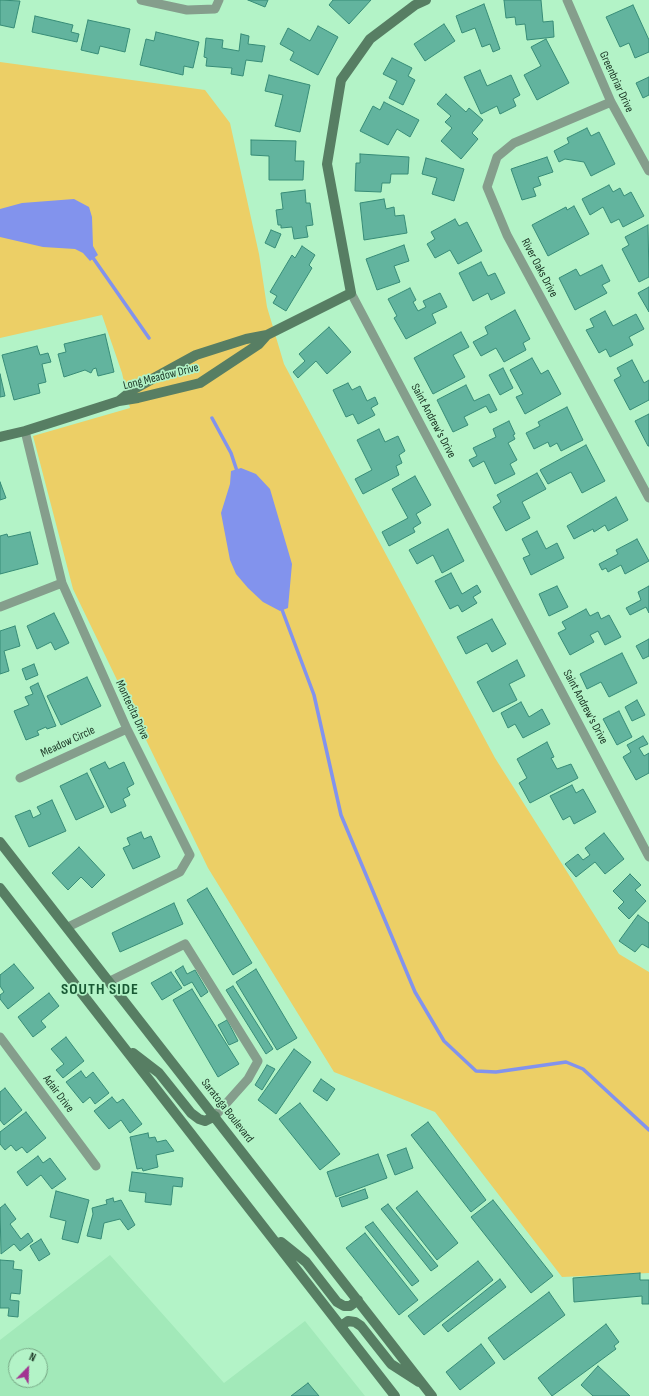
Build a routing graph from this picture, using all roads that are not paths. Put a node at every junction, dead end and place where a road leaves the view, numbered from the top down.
1 (141, 0) edge
2 (219, 0) edge
3 (426, 0) edge
4 (567, 0) edge
5 (414, 2) edge
6 (611, 102) junction
7 (649, 171) edge
8 (351, 293) junction
9 (266, 335) junction
10 (119, 401) junction
11 (25, 431) junction
12 (0, 437) edge
13 (649, 498) edge
14 (62, 583) junction
15 (0, 607) edge
16 (126, 729) junction
17 (20, 778) dead end
18 (0, 842) edge
19 (649, 857) edge
20 (0, 888) edge
21 (68, 927) junction
22 (110, 981) junction
23 (0, 1037) edge
24 (121, 1043) junction
25 (215, 1116) junction
26 (96, 1166) dead end
27 (268, 1232) junction
28 (358, 1300) junction
29 (341, 1326) junction
30 (425, 1387) junction
31 (395, 1396) edge
32 (432, 1396) edge

1 - 2 street
3 - 5 main road, Saint Andrew's Drive
4 - 6 street, Greenbriar Drive
5 - 8 main road, Saint Andrew's Drive
6 - 7 street, Greenbriar Drive
6 - 13 street, River Oaks Drive
8 - 9 main road, Long Meadow Drive
8 - 19 street, Saint Andrew's Drive
9 - 10 main road, Long Meadow Drive
9 - 10 main road, Long Meadow Drive
10 - 11 main road, Long Meadow Drive
11 - 12 main road, Long Meadow Drive
11 - 14 street, Montecita Drive
14 - 15 street
14 - 16 street, Montecita Drive
16 - 17 street, Meadow Circle
16 - 21 street, Montecita Drive
18 - 21 main road, Saratoga Boulevard
20 - 24 main road
21 - 22 main road, Saratoga Boulevard
22 - 25 main road, Saratoga Boulevard
22 - 25 street
23 - 26 street, Adair Drive
24 - 25 main road
24 - 27 main road
25 - 28 main road, Saratoga Boulevard
27 - 28 main road
27 - 29 main road
28 - 30 main road, Saratoga Boulevard
29 - 30 main road
29 - 31 main road
30 - 32 main road, Saratoga Boulevard

